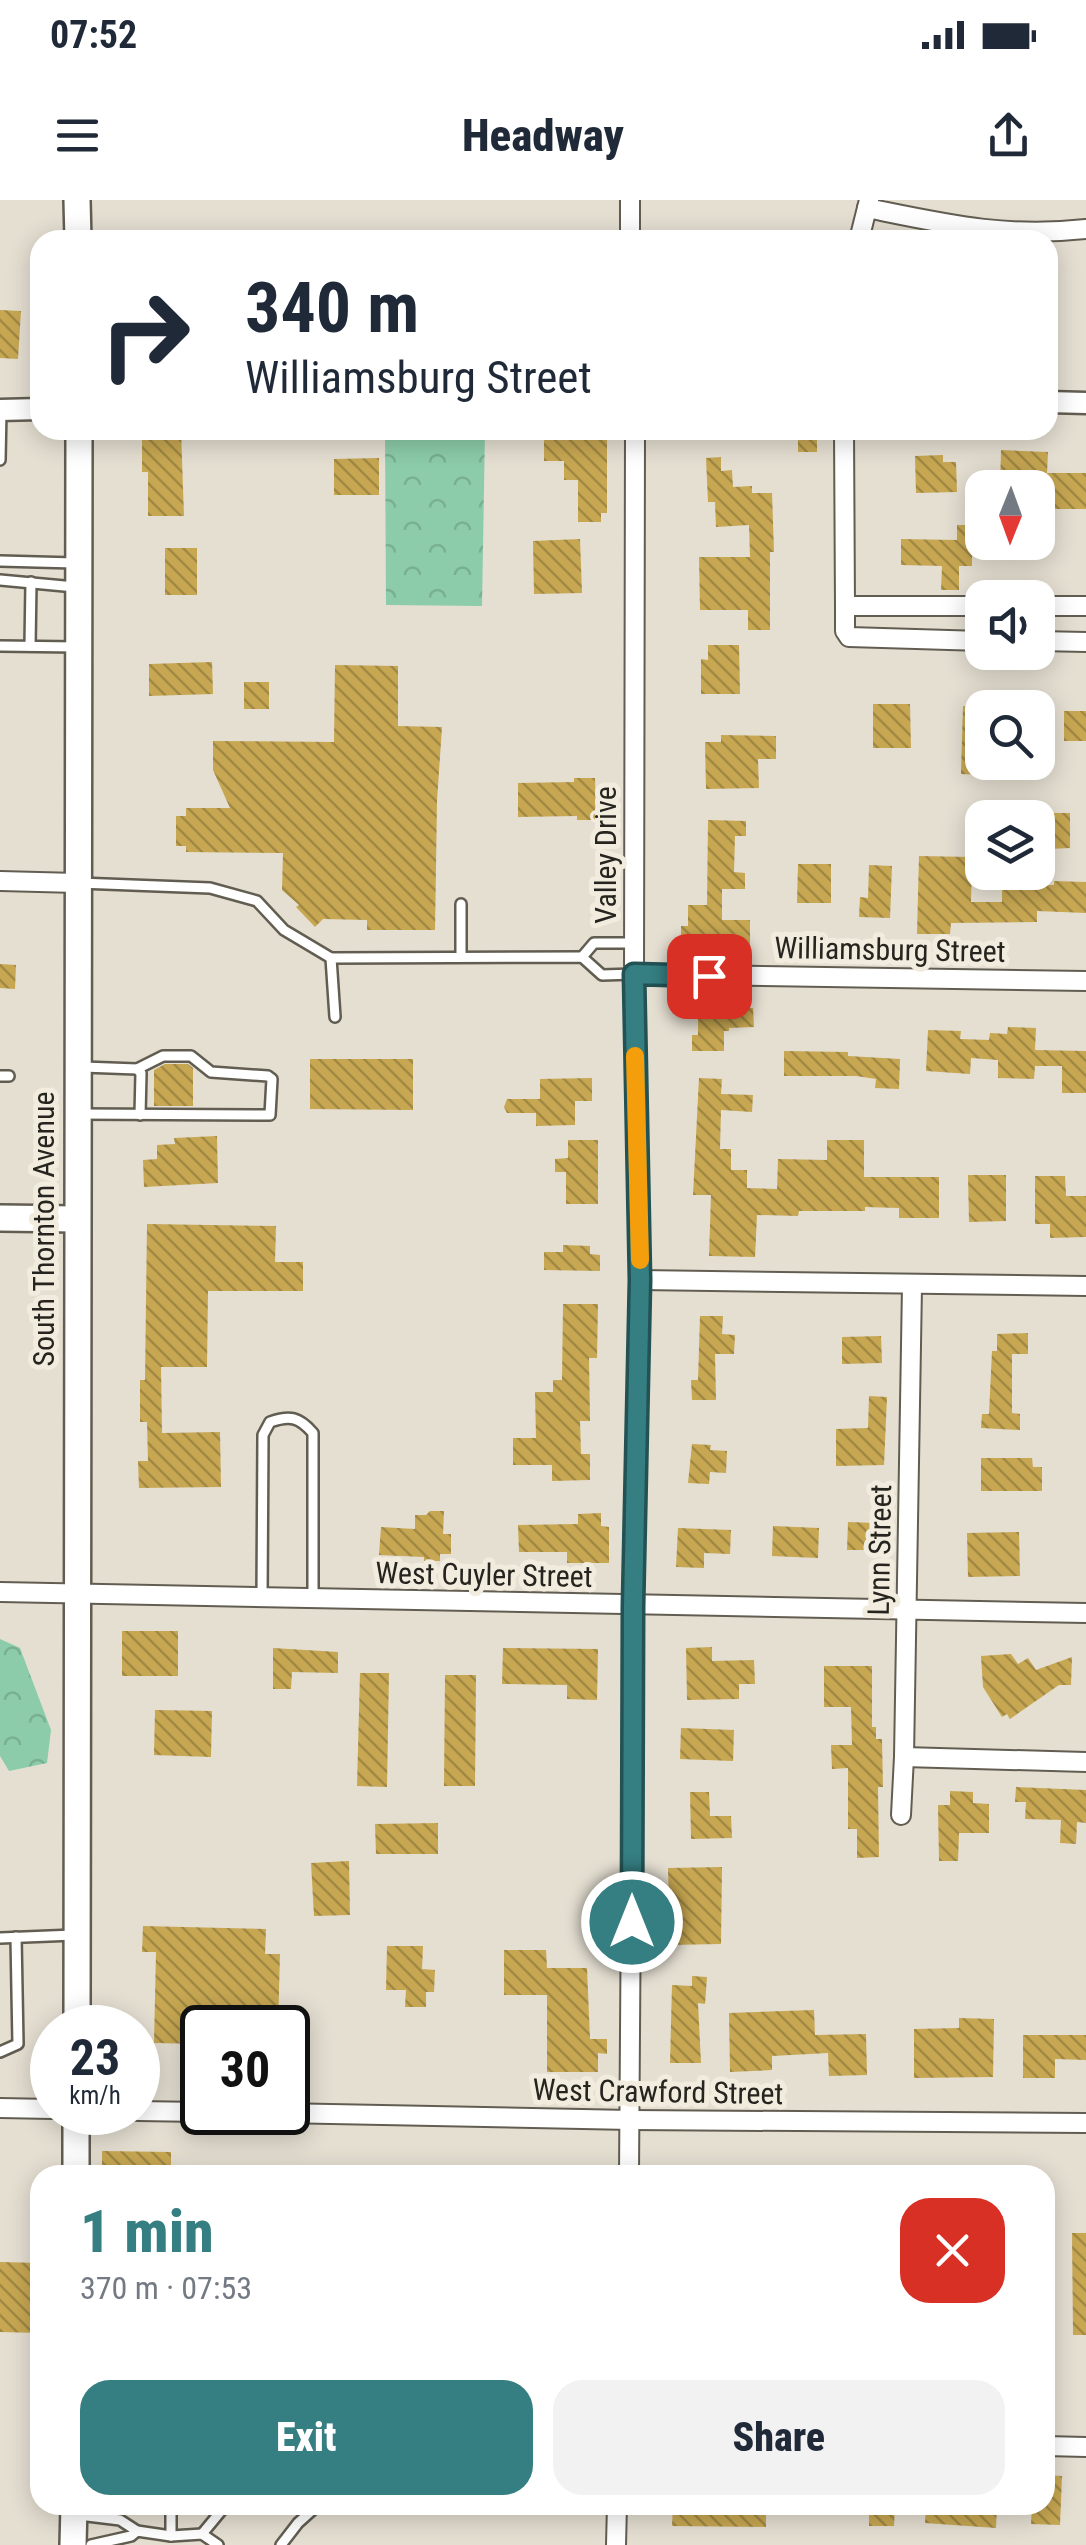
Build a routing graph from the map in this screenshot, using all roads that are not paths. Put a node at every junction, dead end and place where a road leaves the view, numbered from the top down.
1 (78, 200) edge
2 (630, 200) edge
3 (868, 204) edge
4 (78, 230) edge
5 (630, 230) edge
6 (862, 230) edge
7 (983, 230) edge
8 (1086, 230) edge
9 (1058, 233) edge
10 (1058, 402) edge
11 (1086, 403) edge
12 (30, 409) edge
13 (0, 410) edge
14 (79, 440) edge
15 (634, 440) edge
16 (844, 440) edge
17 (0, 460) edge
18 (0, 560) edge
19 (78, 575) junction
20 (0, 580) edge
21 (31, 582) junction
22 (845, 606) junction
23 (965, 606) edge
24 (1055, 606) edge
25 (1086, 606) edge
26 (965, 640) edge
27 (1055, 641) edge
28 (1086, 642) edge
29 (0, 646) edge
30 (30, 646) junction
31 (78, 647) junction
32 (0, 881) edge
33 (76, 883) junction
34 (461, 904) dead end
35 (634, 943) junction
36 (461, 955) junction
37 (582, 957) junction
38 (332, 958) junction
39 (634, 974) junction
40 (1086, 980) edge
41 (336, 1017) dead end
42 (76, 1067) junction
43 (137, 1068) junction
44 (76, 1114) junction
45 (140, 1115) junction
46 (0, 1218) edge
47 (76, 1218) junction
48 (640, 1280) junction
49 (912, 1286) junction
50 (1086, 1286) edge
51 (0, 1592) edge
52 (79, 1593) junction
53 (262, 1597) junction
54 (313, 1598) junction
55 (633, 1606) junction
56 (906, 1610) junction
57 (1086, 1613) edge
58 (904, 1756) junction
59 (1086, 1762) edge
60 (900, 1816) dead end
61 (77, 1935) junction
62 (16, 1937) junction
63 (0, 1938) edge
64 (76, 2005) edge
65 (0, 2052) edge
66 (0, 2108) edge
67 (30, 2109) edge
68 (310, 2114) edge
69 (631, 2120) junction
70 (1086, 2123) edge
71 (76, 2135) edge
72 (76, 2165) edge
73 (629, 2165) edge
74 (1055, 2446) edge
75 (1086, 2447) edge
76 (74, 2515) edge
77 (97, 2515) edge
78 (171, 2515) edge
79 (218, 2515) edge
80 (307, 2515) edge
81 (617, 2515) edge
82 (137, 2531) junction
83 (202, 2534) junction
84 (171, 2536) junction
85 (73, 2545) edge
86 (91, 2545) edge
87 (218, 2545) edge
88 (281, 2545) edge
89 (616, 2545) edge

1 - 4 main road
2 - 5 street
3 - 6 street
3 - 7 street
8 - 9 street
10 - 11 street
12 - 13 street
13 - 17 lane
14 - 19 main road, South Thornton Avenue
15 - 35 street, Valley Drive
16 - 22 street
18 - 19 lane
19 - 21 lane
19 - 31 main road, South Thornton Avenue
20 - 21 lane
21 - 30 lane
22 - 23 street
22 - 26 street
24 - 25 street
27 - 28 street
29 - 30 lane
30 - 31 lane
31 - 33 main road, South Thornton Avenue
32 - 33 street
33 - 38 lane
33 - 42 main road, South Thornton Avenue
34 - 36 lane
35 - 37 lane
35 - 39 street, Valley Drive
36 - 37 lane
36 - 38 lane
37 - 39 lane
38 - 41 lane
39 - 40 street, Williamsburg Street
39 - 48 street, Valley Drive
42 - 43 lane
42 - 44 main road, South Thornton Avenue
43 - 45 lane
43 - 45 lane
44 - 45 lane
44 - 47 main road, South Thornton Avenue
46 - 47 main road
47 - 52 main road, South Thornton Avenue
48 - 49 street
48 - 55 street, Valley Drive
49 - 50 street
49 - 56 street, Lynn Street
51 - 52 street, West Cuyler Street
52 - 53 street, West Cuyler Street
52 - 61 main road, South Thornton Avenue
53 - 54 street, West Cuyler Street
53 - 54 lane
54 - 55 street, West Cuyler Street
55 - 56 street, West Cuyler Street
55 - 69 street, Valley Drive
56 - 57 street, West Cuyler Street
56 - 58 street, Lynn Street
58 - 59 street
58 - 60 street, Lynn Street
61 - 62 lane
61 - 64 main road, South Thornton Avenue
62 - 63 lane
62 - 65 lane
66 - 67 street
68 - 69 street, West Crawford Street
69 - 70 street, West Crawford Street
69 - 73 street, Valley Drive
71 - 72 main road
74 - 75 street
76 - 85 main road
77 - 82 lane
78 - 84 lane
79 - 83 lane
80 - 88 lane
81 - 89 street
82 - 84 lane
82 - 86 lane
83 - 84 lane
83 - 87 lane

